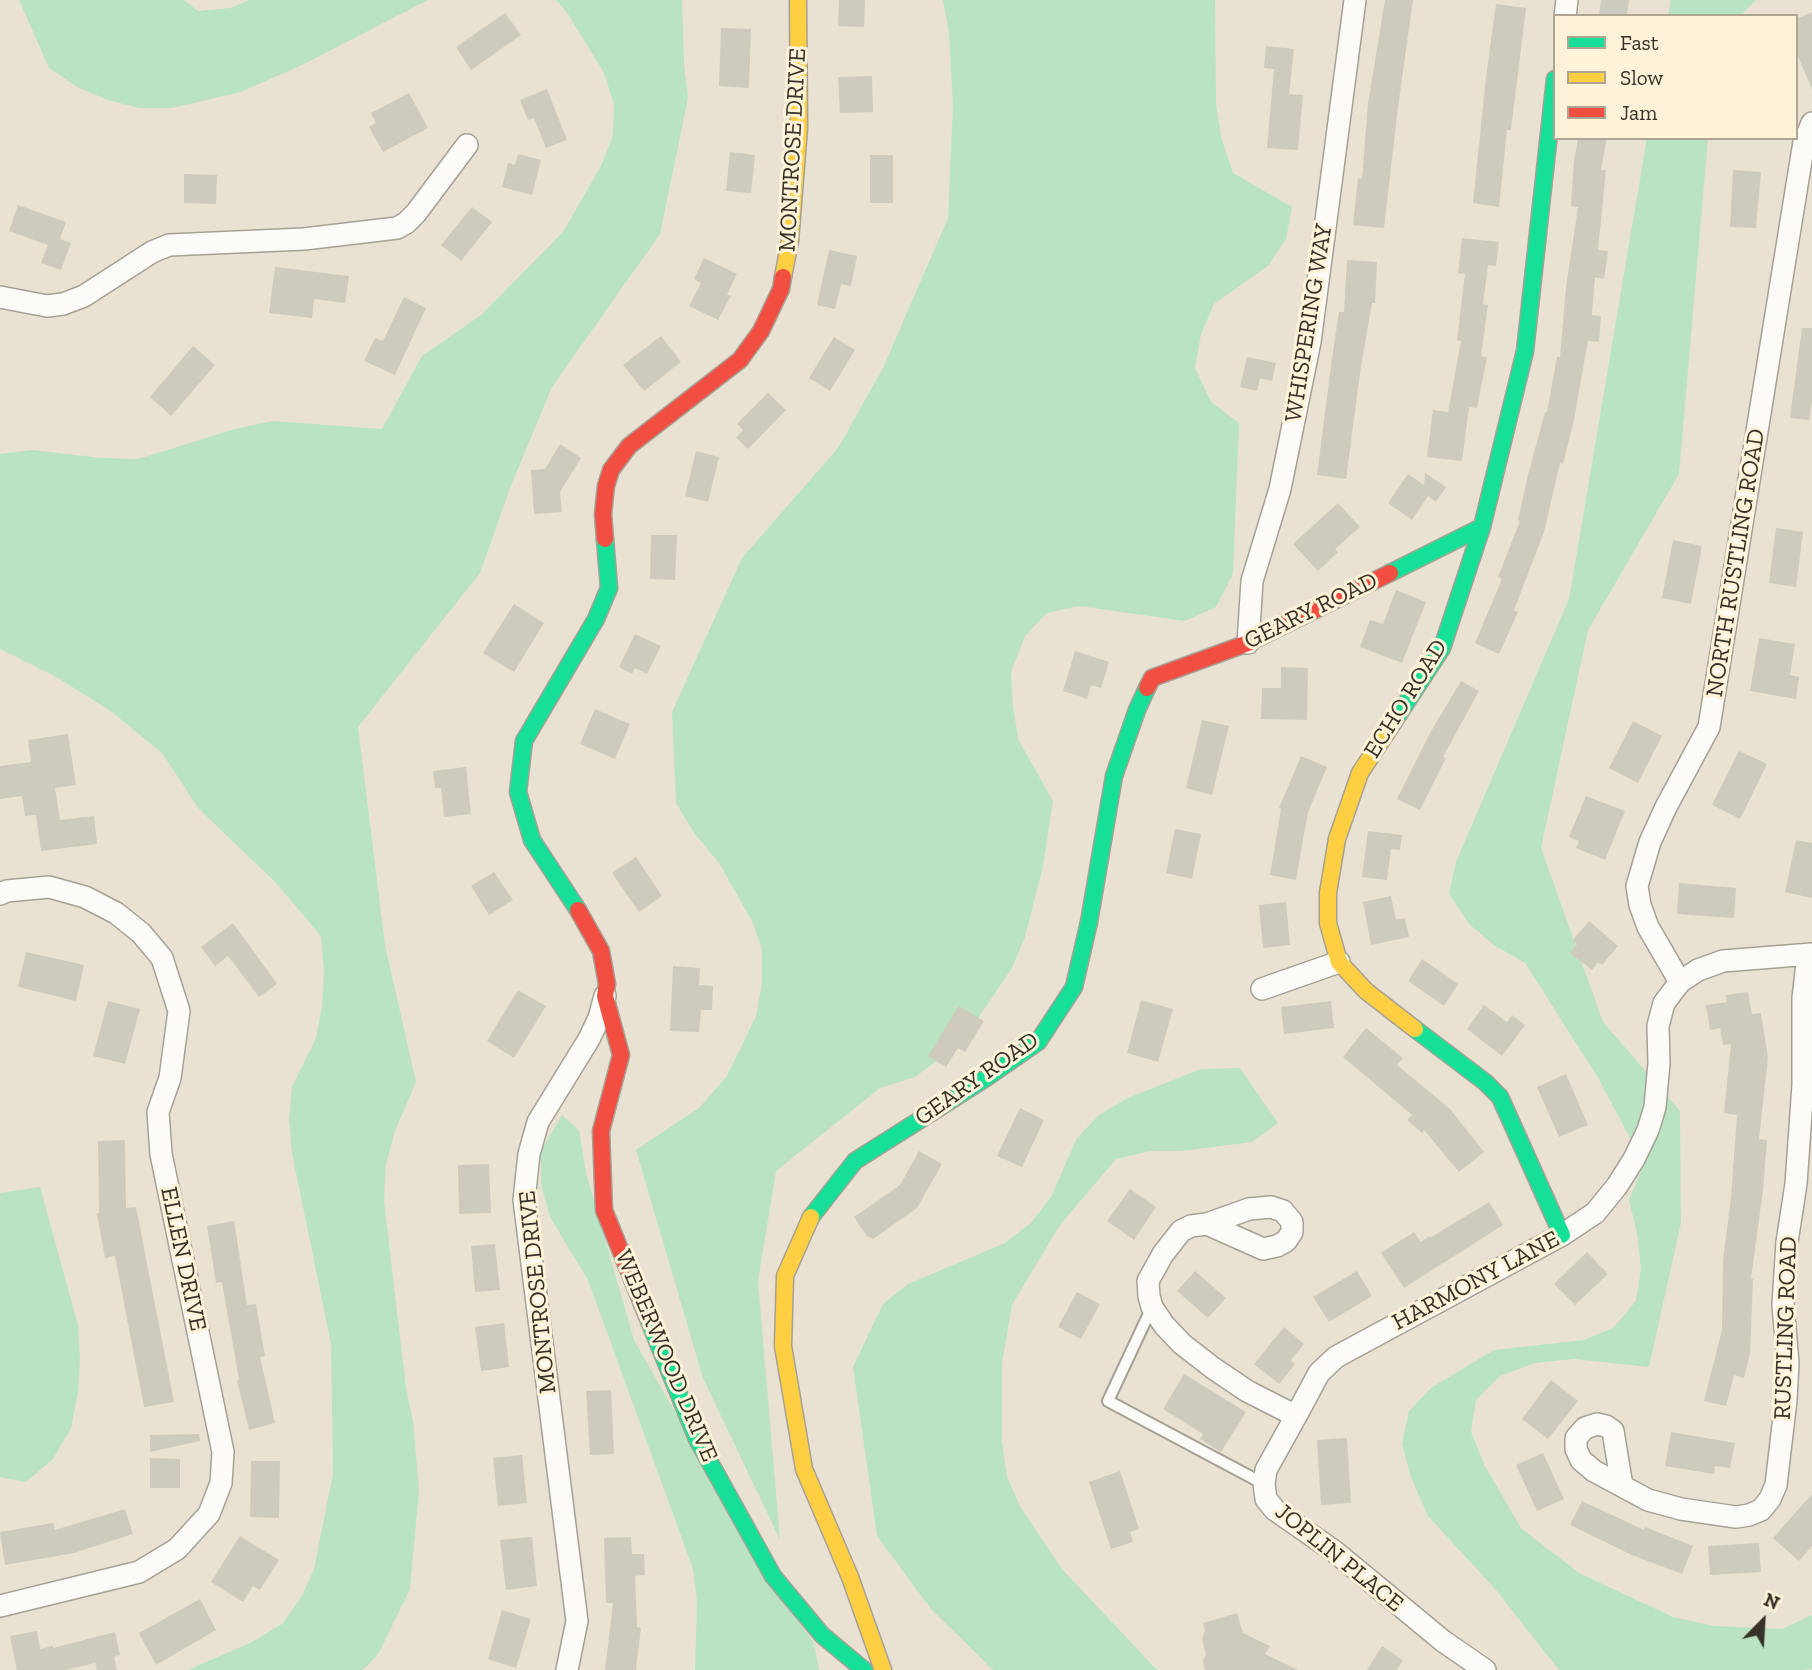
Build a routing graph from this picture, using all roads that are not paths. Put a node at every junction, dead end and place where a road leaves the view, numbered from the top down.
1 (798, 0) edge
2 (1355, 0) edge
3 (1553, 97) edge
4 (1812, 123) edge
5 (467, 145) dead end
6 (0, 297) edge
7 (1482, 527) junction
8 (1248, 643) junction
9 (0, 894) edge
10 (1810, 954) edge
11 (1339, 962) junction
12 (1680, 982) junction
13 (1262, 989) dead end
14 (605, 996) junction
15 (1207, 1224) dead end
16 (1562, 1235) junction
17 (1152, 1307) junction
18 (1296, 1416) junction
19 (1264, 1484) junction
20 (1622, 1486) dead end
21 (0, 1606) edge
22 (567, 1670) edge
23 (864, 1670) edge
24 (883, 1670) edge
25 (1485, 1670) edge

1 - 14 street, MONTROSE DRIVE
2 - 8 street, WHISPERING WAY
3 - 7 street, ECHO ROAD
4 - 12 street, NORTH RUSTLING ROAD
5 - 6 street
7 - 8 street, GEARY ROAD
7 - 11 street, ECHO ROAD
8 - 24 street, GEARY ROAD
9 - 21 street, ELLEN DRIVE
10 - 12 street, HARMONY LANE
10 - 20 street, RUSTLING ROAD
11 - 13 street
11 - 16 street, ECHO ROAD
12 - 16 street, HARMONY LANE
14 - 22 street, MONTROSE DRIVE
14 - 23 street, WEBERWOOD DRIVE
15 - 17 street
16 - 18 street, HARMONY LANE
17 - 18 street
17 - 19 lane
18 - 19 street, JOPLIN PLACE
19 - 25 street, JOPLIN PLACE

